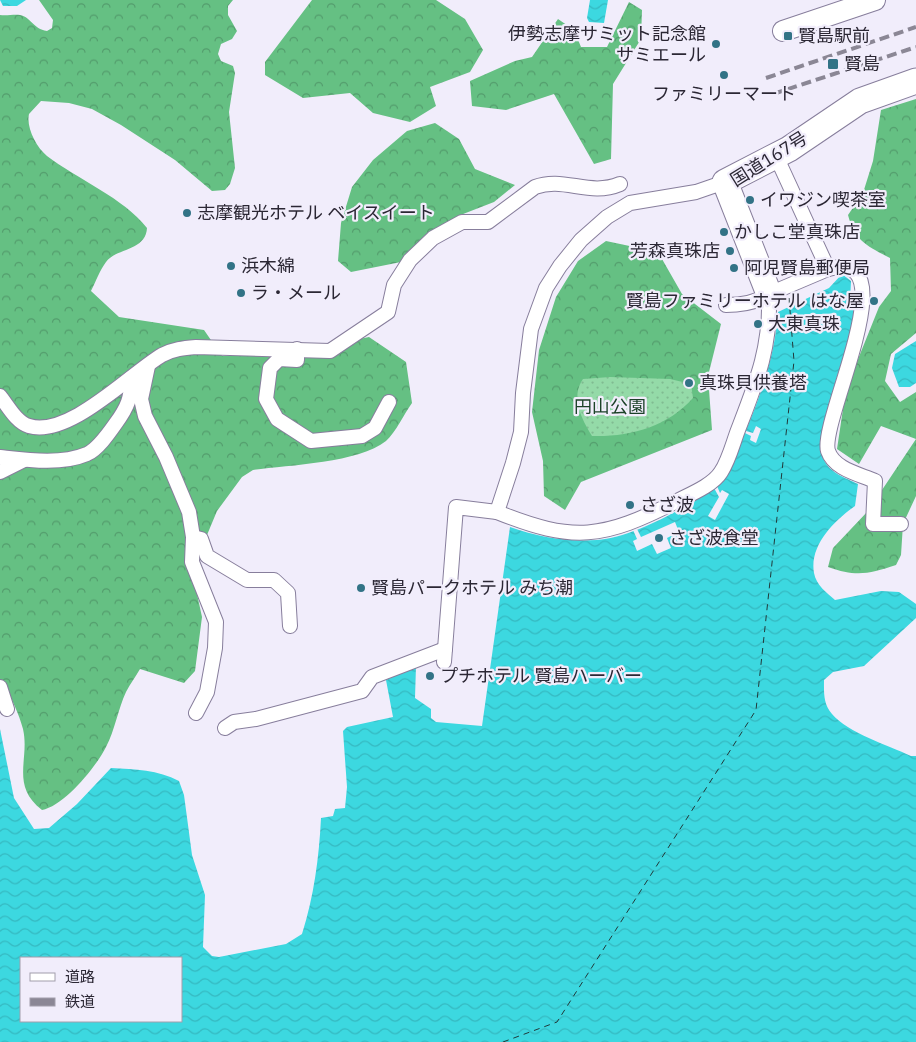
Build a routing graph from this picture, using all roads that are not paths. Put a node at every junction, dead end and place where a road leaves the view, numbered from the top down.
1 (875, 0) edge
2 (783, 31) dead end
3 (916, 81) edge
4 (776, 156) junction
5 (725, 182) junction
6 (620, 184) dead end
7 (828, 269) junction
8 (769, 294) junction
9 (726, 306) dead end
10 (297, 349) junction
11 (148, 366) junction
12 (131, 378) junction
13 (0, 396) edge
14 (389, 402) dead end
15 (0, 457) edge
16 (25, 460) junction
17 (0, 472) edge
18 (497, 512) junction
19 (901, 524) dead end
20 (193, 537) junction
21 (290, 626) dead end
22 (0, 686) edge
23 (7, 709) dead end
24 (196, 713) dead end
25 (225, 728) dead end

1 - 2 street
3 - 4 highway, 国道167号
4 - 5 highway, 国道167号
4 - 7 street
5 - 8 highway, 国道167号
5 - 18 street
6 - 10 street
7 - 8 street
7 - 19 street
8 - 9 street
8 - 18 street
10 - 11 street
10 - 14 street
11 - 12 street
11 - 20 street
12 - 13 street
12 - 16 street
15 - 16 street
16 - 17 street
18 - 25 street
20 - 21 street
20 - 24 street
22 - 23 street

